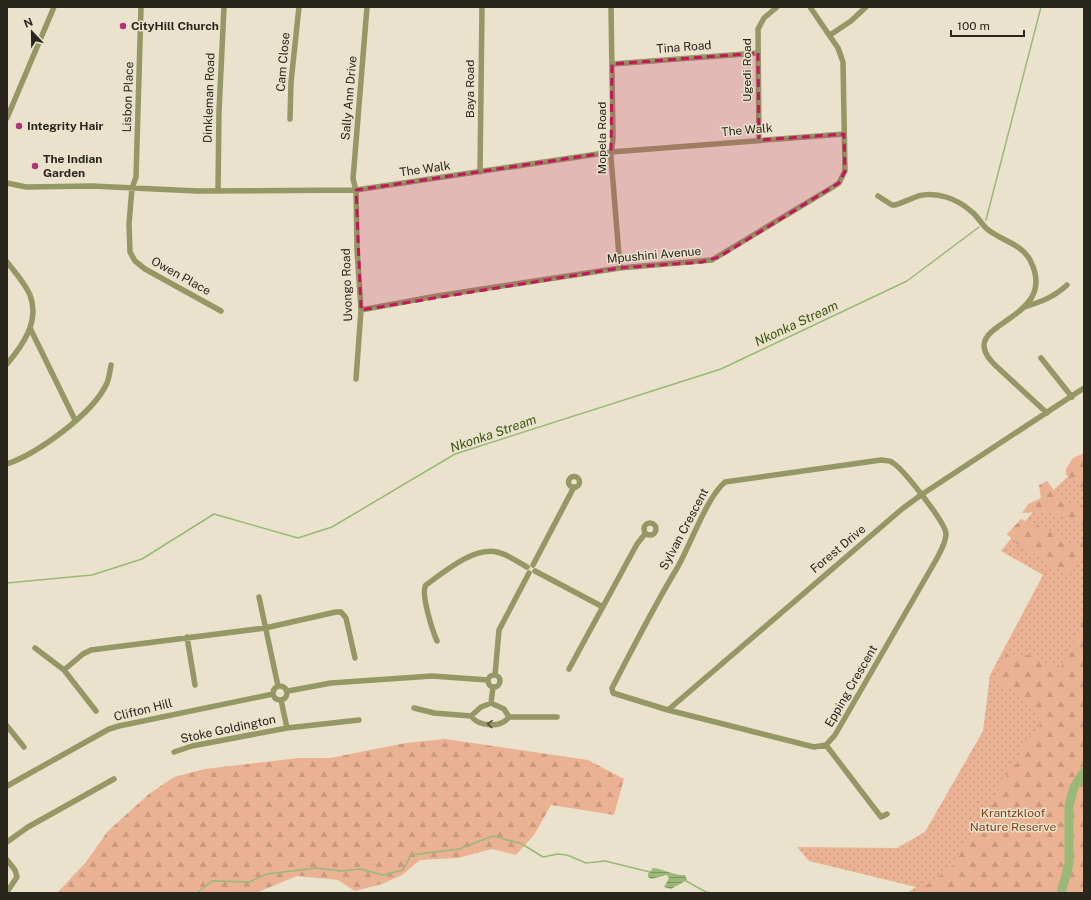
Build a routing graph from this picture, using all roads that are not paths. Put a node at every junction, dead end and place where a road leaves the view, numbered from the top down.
1 (54, 7) edge
2 (141, 7) edge
3 (224, 7) edge
4 (299, 7) edge
5 (367, 7) edge
6 (482, 7) edge
7 (612, 7) edge
8 (777, 7) edge
9 (810, 7) edge
10 (866, 7) edge
11 (830, 34) junction
12 (758, 53) junction
13 (612, 64) junction
14 (7, 118) edge
15 (290, 119) dead end
16 (844, 134) junction
17 (759, 140) junction
18 (611, 152) junction
19 (480, 172) junction
20 (7, 183) edge
21 (132, 188) junction
22 (218, 190) junction
23 (356, 190) junction
24 (878, 196) dead end
25 (7, 262) edge
26 (620, 268) junction
27 (1067, 285) dead end
28 (1024, 307) junction
29 (361, 310) junction
30 (220, 311) dead end
31 (30, 328) junction
32 (1041, 358) dead end
33 (7, 364) edge
34 (111, 365) dead end
35 (356, 379) dead end
36 (1084, 388) edge
37 (1072, 397) junction
38 (1047, 413) junction
39 (75, 420) junction
40 (7, 464) edge
41 (574, 487) dead end
42 (921, 495) junction
43 (645, 534) dead end
44 (530, 566) junction
45 (532, 572) junction
46 (259, 597) dead end
47 (603, 607) junction
48 (265, 628) junction
49 (187, 637) junction
50 (438, 642) dead end
51 (35, 648) dead end
52 (355, 658) dead end
53 (569, 669) dead end
54 (64, 670) junction
55 (495, 675) junction
56 (488, 680) junction
57 (195, 685) dead end
58 (278, 686) junction
59 (493, 686) junction
60 (288, 691) junction
61 (273, 694) junction
62 (281, 700) junction
63 (491, 703) junction
64 (414, 708) dead end
65 (668, 710) junction
66 (96, 711) dead end
67 (471, 716) junction
68 (509, 717) junction
69 (557, 717) dead end
70 (359, 720) dead end
71 (7, 726) edge
72 (287, 728) junction
73 (826, 745) junction
74 (24, 747) dead end
75 (174, 752) dead end
76 (114, 779) dead end
77 (7, 786) edge
78 (886, 814) dead end
79 (7, 842) edge
80 (7, 860) edge
81 (7, 892) edge

1 - 14 street
2 - 21 street, Lisbon Place
3 - 22 street, Dinkleman Road
4 - 15 street, Cam Close
5 - 23 street, Sally Ann Drive
6 - 19 street, Baya Road
7 - 13 street, Mopela Road
8 - 12 street, Ugedi Road
9 - 11 street, Mpushini Avenue
10 - 11 street
11 - 16 street, Mpushini Avenue
12 - 13 street, Tina Road
12 - 17 street, Ugedi Road
13 - 18 street, Mopela Road
16 - 17 street, The Walk
16 - 26 street, Mpushini Avenue
17 - 18 street, The Walk
18 - 19 street, The Walk
18 - 26 street, Mopela Road
19 - 23 street, The Walk
20 - 21 street, The Walk
21 - 22 street, The Walk
21 - 30 street, Owen Place
22 - 23 street, The Walk
23 - 29 street, Uvongo Road
24 - 28 street
25 - 31 street
26 - 29 street, Mpushini Avenue
27 - 28 street
28 - 38 street
29 - 35 street, Uvongo Road
31 - 33 street
31 - 39 street
32 - 37 street
34 - 39 street
36 - 37 street, Forest Drive
37 - 38 street, Forest Drive
38 - 42 street, Forest Drive
39 - 40 street
41 - 44 street
42 - 65 street, Forest Drive
42 - 65 street, Sylvan Crescent
42 - 73 street, Epping Crescent
43 - 47 street
44 - 45 street
44 - 50 street
45 - 47 street
45 - 55 street
46 - 48 street
47 - 53 street
48 - 49 street
48 - 52 street
48 - 58 street
49 - 54 street
49 - 57 street
51 - 54 street
54 - 66 street
55 - 56 street
55 - 59 street
56 - 59 street
56 - 60 street
58 - 60 street
58 - 61 street
59 - 63 street
60 - 62 street
61 - 62 street
61 - 77 street, Clifton Hill
62 - 72 street, Stoke Goldington
63 - 67 street
63 - 68 street
64 - 67 street
65 - 73 street, Epping Crescent
68 -> 67 street
68 - 69 street
70 - 72 street, Stoke Goldington
71 - 74 street
72 - 75 street, Stoke Goldington
73 - 78 street
76 - 79 street
80 - 81 street

